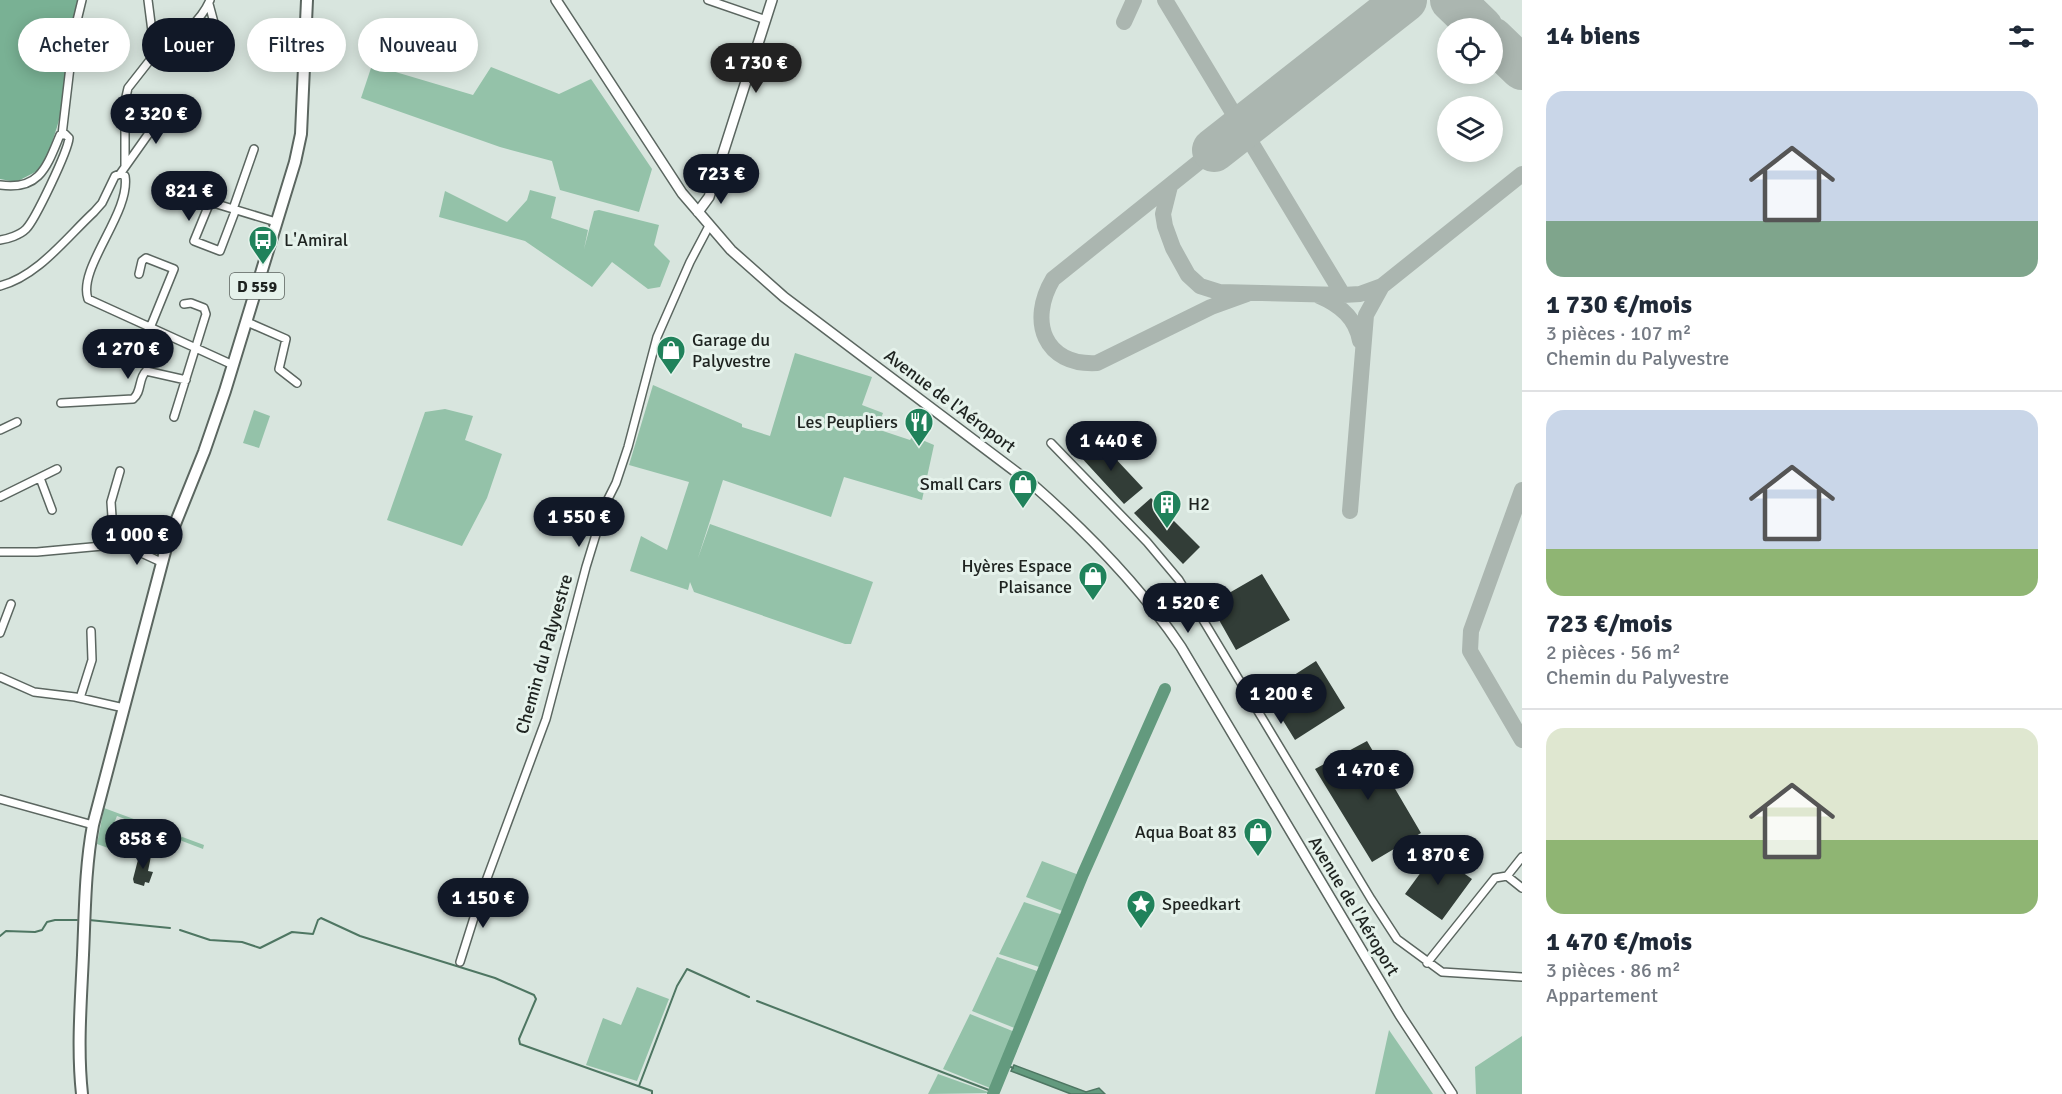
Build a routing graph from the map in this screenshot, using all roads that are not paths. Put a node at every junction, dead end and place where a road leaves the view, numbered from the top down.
1 (82, 0) edge
2 (148, 0) edge
3 (308, 0) edge
4 (556, 0) edge
5 (708, 0) edge
6 (772, 0) edge
7 (209, 2) edge
8 (213, 18) edge
9 (766, 20) junction
10 (142, 70) edge
11 (174, 109) dead end
12 (62, 135) junction
13 (254, 149) dead end
14 (122, 170) junction
15 (0, 185) edge
16 (234, 209) junction
17 (698, 212) junction
18 (276, 222) junction
19 (710, 226) junction
20 (0, 240) edge
21 (139, 274) dead end
22 (0, 286) edge
23 (184, 304) dead end
24 (247, 322) junction
25 (150, 328) junction
26 (196, 349) junction
27 (233, 365) junction
28 (186, 380) junction
29 (297, 383) dead end
30 (61, 403) dead end
31 (174, 417) dead end
32 (17, 422) dead end
33 (0, 430) edge
34 (1051, 443) dead end
35 (57, 469) dead end
36 (120, 471) dead end
37 (40, 478) junction
38 (0, 497) edge
39 (52, 510) dead end
40 (166, 544) junction
41 (124, 545) junction
42 (114, 546) junction
43 (0, 552) edge
44 (161, 562) junction
45 (11, 604) dead end
46 (91, 631) dead end
47 (0, 633) edge
48 (0, 677) edge
49 (80, 698) junction
50 (123, 708) junction
51 (0, 799) edge
52 (93, 825) junction
53 (1522, 857) edge
54 (1507, 876) junction
55 (1522, 888) edge
56 (459, 962) dead end
57 (1427, 963) junction
58 (1522, 977) edge
59 (82, 1094) edge
60 (1452, 1094) edge

1 - 12 street
2 - 7 street
3 - 18 main road, D 559
4 - 17 main road, Avenue de l'Aéroport
5 - 9 street
6 - 9 main road
7 - 8 street
9 - 17 main road
10 - 14 street
11 - 14 street
12 - 15 street
12 - 20 street
13 - 16 street
14 - 22 street
14 - 25 street
16 - 16 street
16 - 18 street
17 - 19 main road, Avenue de l'Aéroport
18 - 24 main road, D 559
19 - 56 street, Chemin du Palyvestre
19 - 60 main road, Avenue de l'Aéroport
21 - 25 street
23 - 26 street
24 - 27 main road, D 559
24 - 29 street
25 - 26 street
26 - 27 street
26 - 28 street
27 - 40 main road, D 559
28 - 30 street
28 - 31 street
32 - 33 street
34 - 57 street
35 - 37 street
36 - 42 street
37 - 38 street
37 - 39 street
40 - 41 street
40 - 44 main road, D 559
41 - 42 street
41 - 44 street
42 - 43 street
44 - 50 main road, D 559
45 - 47 street
46 - 49 street
48 - 49 street
49 - 50 street
50 - 52 main road, D 559
51 - 52 street
52 - 59 main road, D 559
53 - 54 street
54 - 55 street
54 - 57 street
57 - 58 street

